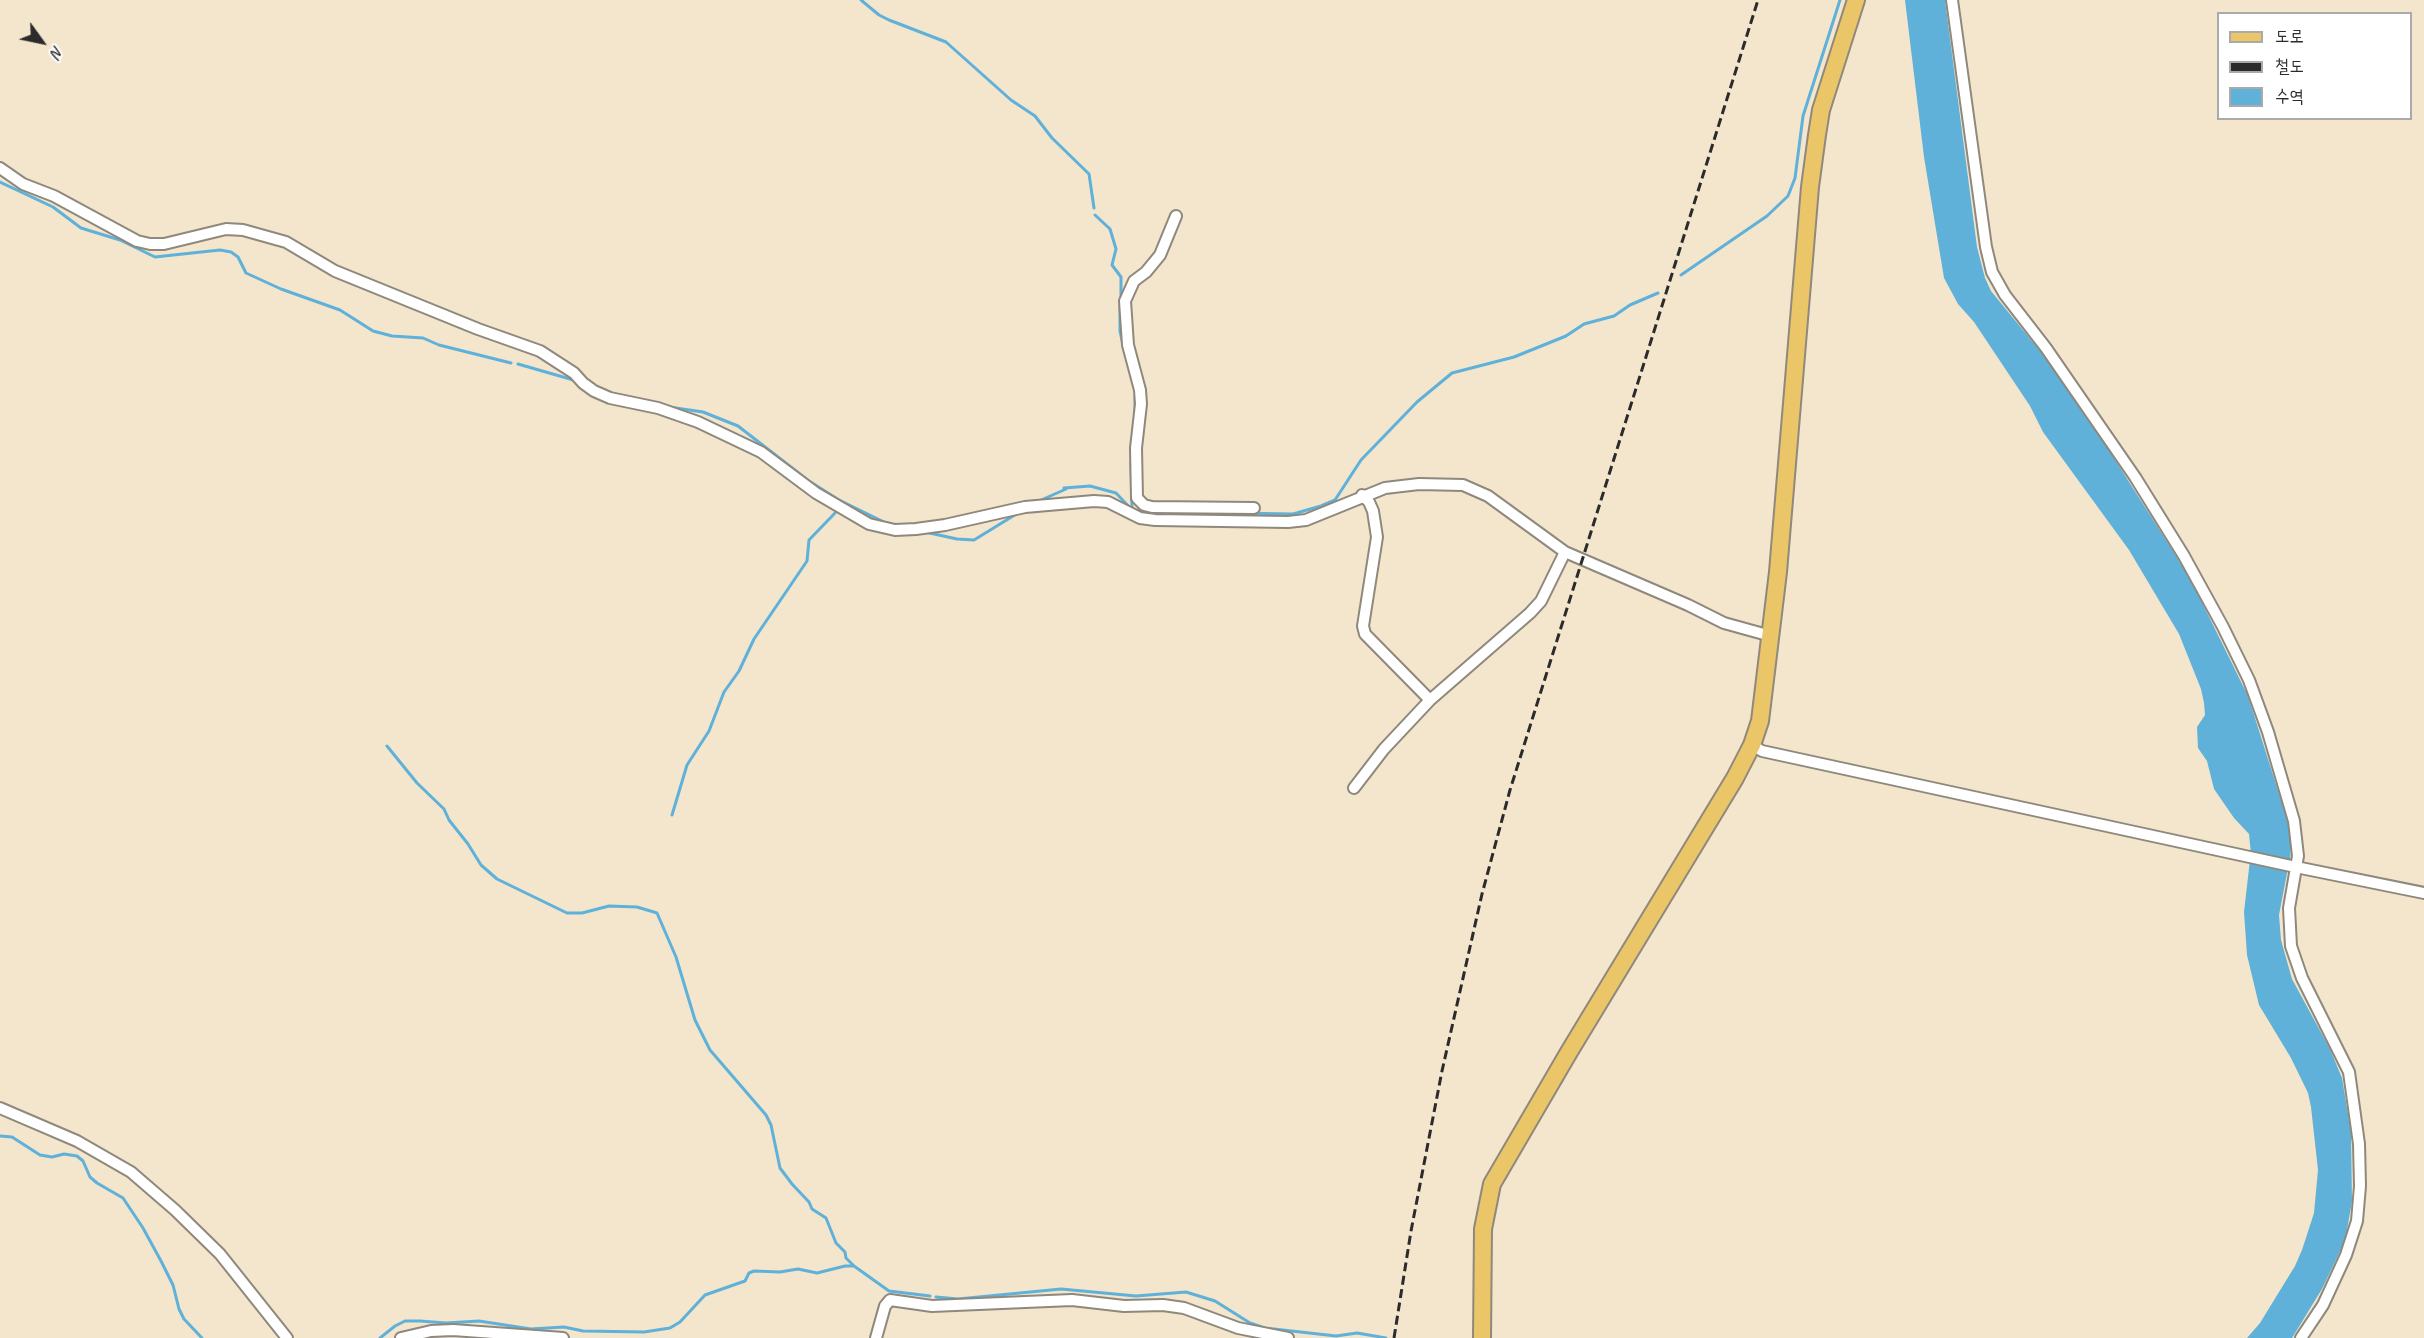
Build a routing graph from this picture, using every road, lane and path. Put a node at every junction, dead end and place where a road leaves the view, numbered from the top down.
1 (1856, 0) edge
2 (1952, 0) edge
3 (0, 168) edge
4 (1176, 216) dead end
5 (1362, 495) junction
6 (1144, 505) junction
7 (1254, 508) dead end
8 (1140, 518) junction
9 (1565, 552) junction
10 (1771, 636) junction
11 (1430, 700) junction
12 (1752, 745) junction
13 (1354, 788) dead end
14 (2294, 866) junction
15 (2424, 893) edge
16 (0, 1108) edge
17 (287, 1338) edge
18 (401, 1338) edge
19 (563, 1338) edge
20 (876, 1338) edge
21 (1288, 1338) edge
22 (1482, 1338) edge
23 (2301, 1338) edge

1 - 10 main road
2 - 14 street
3 - 8 street
4 - 6 street
5 - 8 street
5 - 9 street
5 - 11 street
6 - 7 street
6 - 8 street
9 - 10 street
9 - 11 street
10 - 12 main road
11 - 13 street
12 - 14 street
12 - 22 main road
14 - 15 street
14 - 23 street
16 - 17 street
18 - 19 street
20 - 21 street

